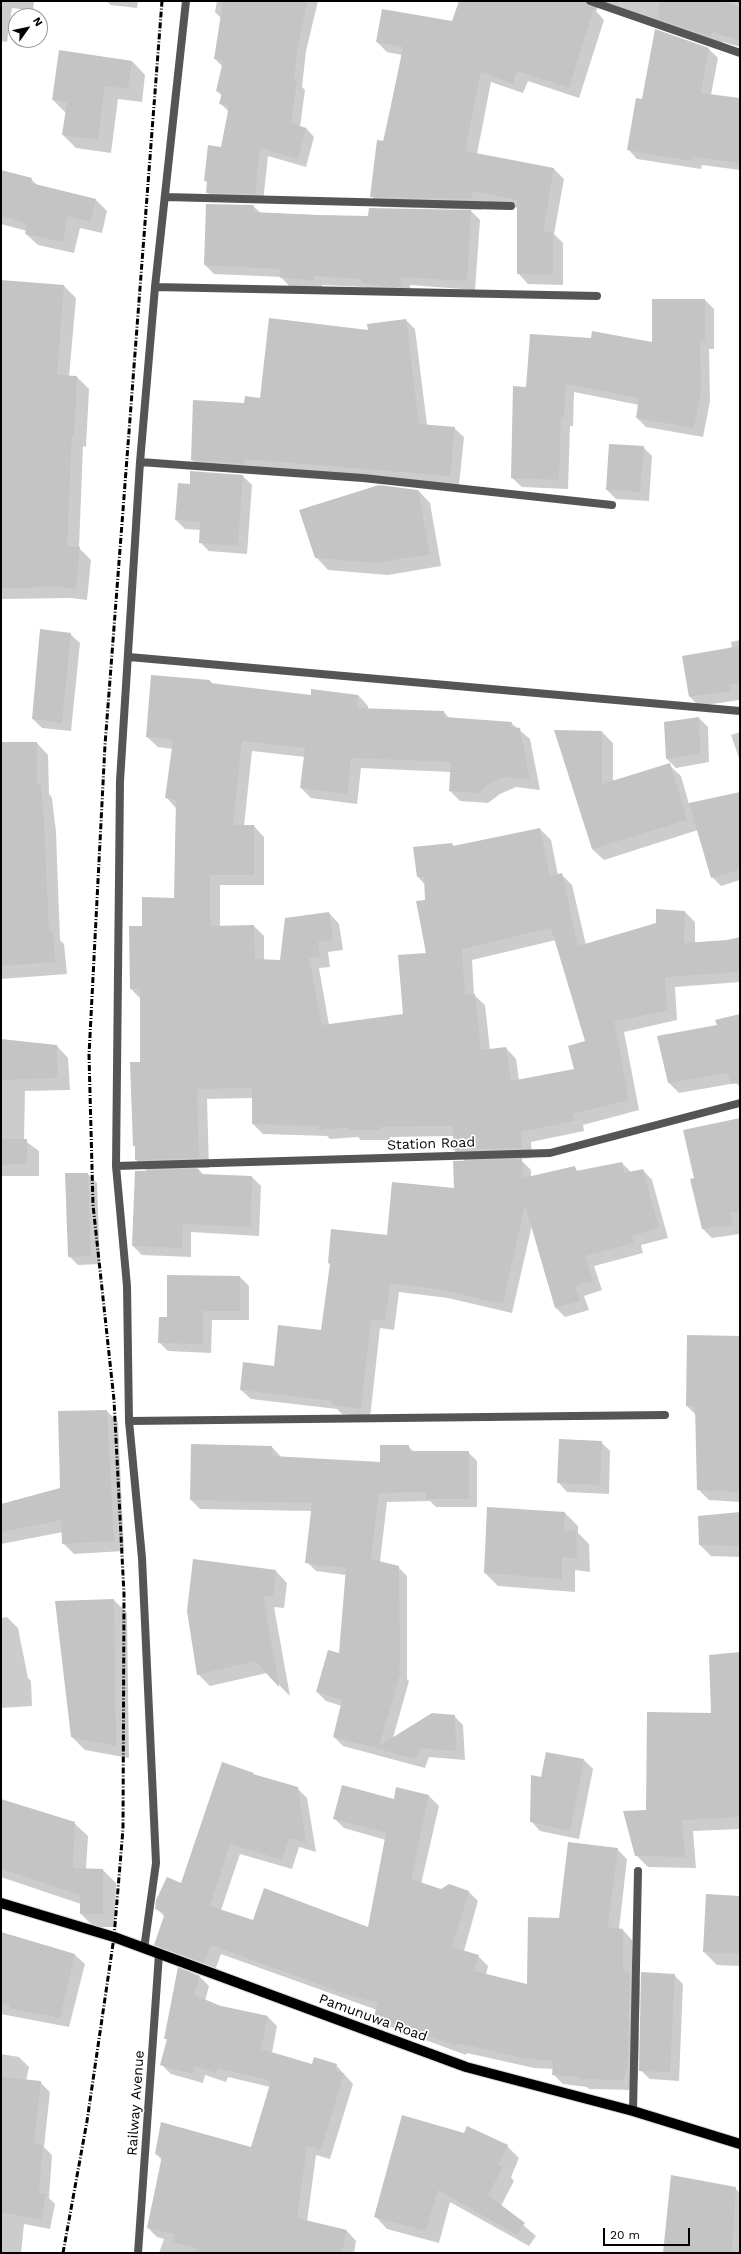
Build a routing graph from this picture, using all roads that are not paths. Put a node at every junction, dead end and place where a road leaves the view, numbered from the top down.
1 (186, 1) edge
2 (590, 1) edge
3 (740, 53) edge
4 (166, 197) junction
5 (511, 206) dead end
6 (155, 287) junction
7 (597, 296) dead end
8 (140, 462) junction
9 (612, 505) dead end
10 (129, 657) junction
11 (740, 711) edge
12 (740, 1103) edge
13 (116, 1166) junction
14 (665, 1415) dead end
15 (129, 1421) junction
16 (638, 1870) dead end
17 (1, 1903) edge
18 (144, 1949) junction
19 (160, 1954) junction
20 (633, 2111) junction
21 (740, 2144) edge
22 (138, 2253) edge

1 - 4 street
2 - 3 street
4 - 5 street
4 - 6 street
6 - 7 street
6 - 8 street
8 - 9 street
8 - 10 street
10 - 11 street
10 - 13 street
12 - 13 street, Station Road
13 - 15 street
14 - 15 street
15 - 18 street
16 - 20 street
17 - 18 main road, Pamunuwa Road
18 - 19 main road, Pamunuwa Road
19 - 20 main road, Pamunuwa Road
19 - 22 street, Railway Avenue
20 - 21 main road, Pamunuwa Road

